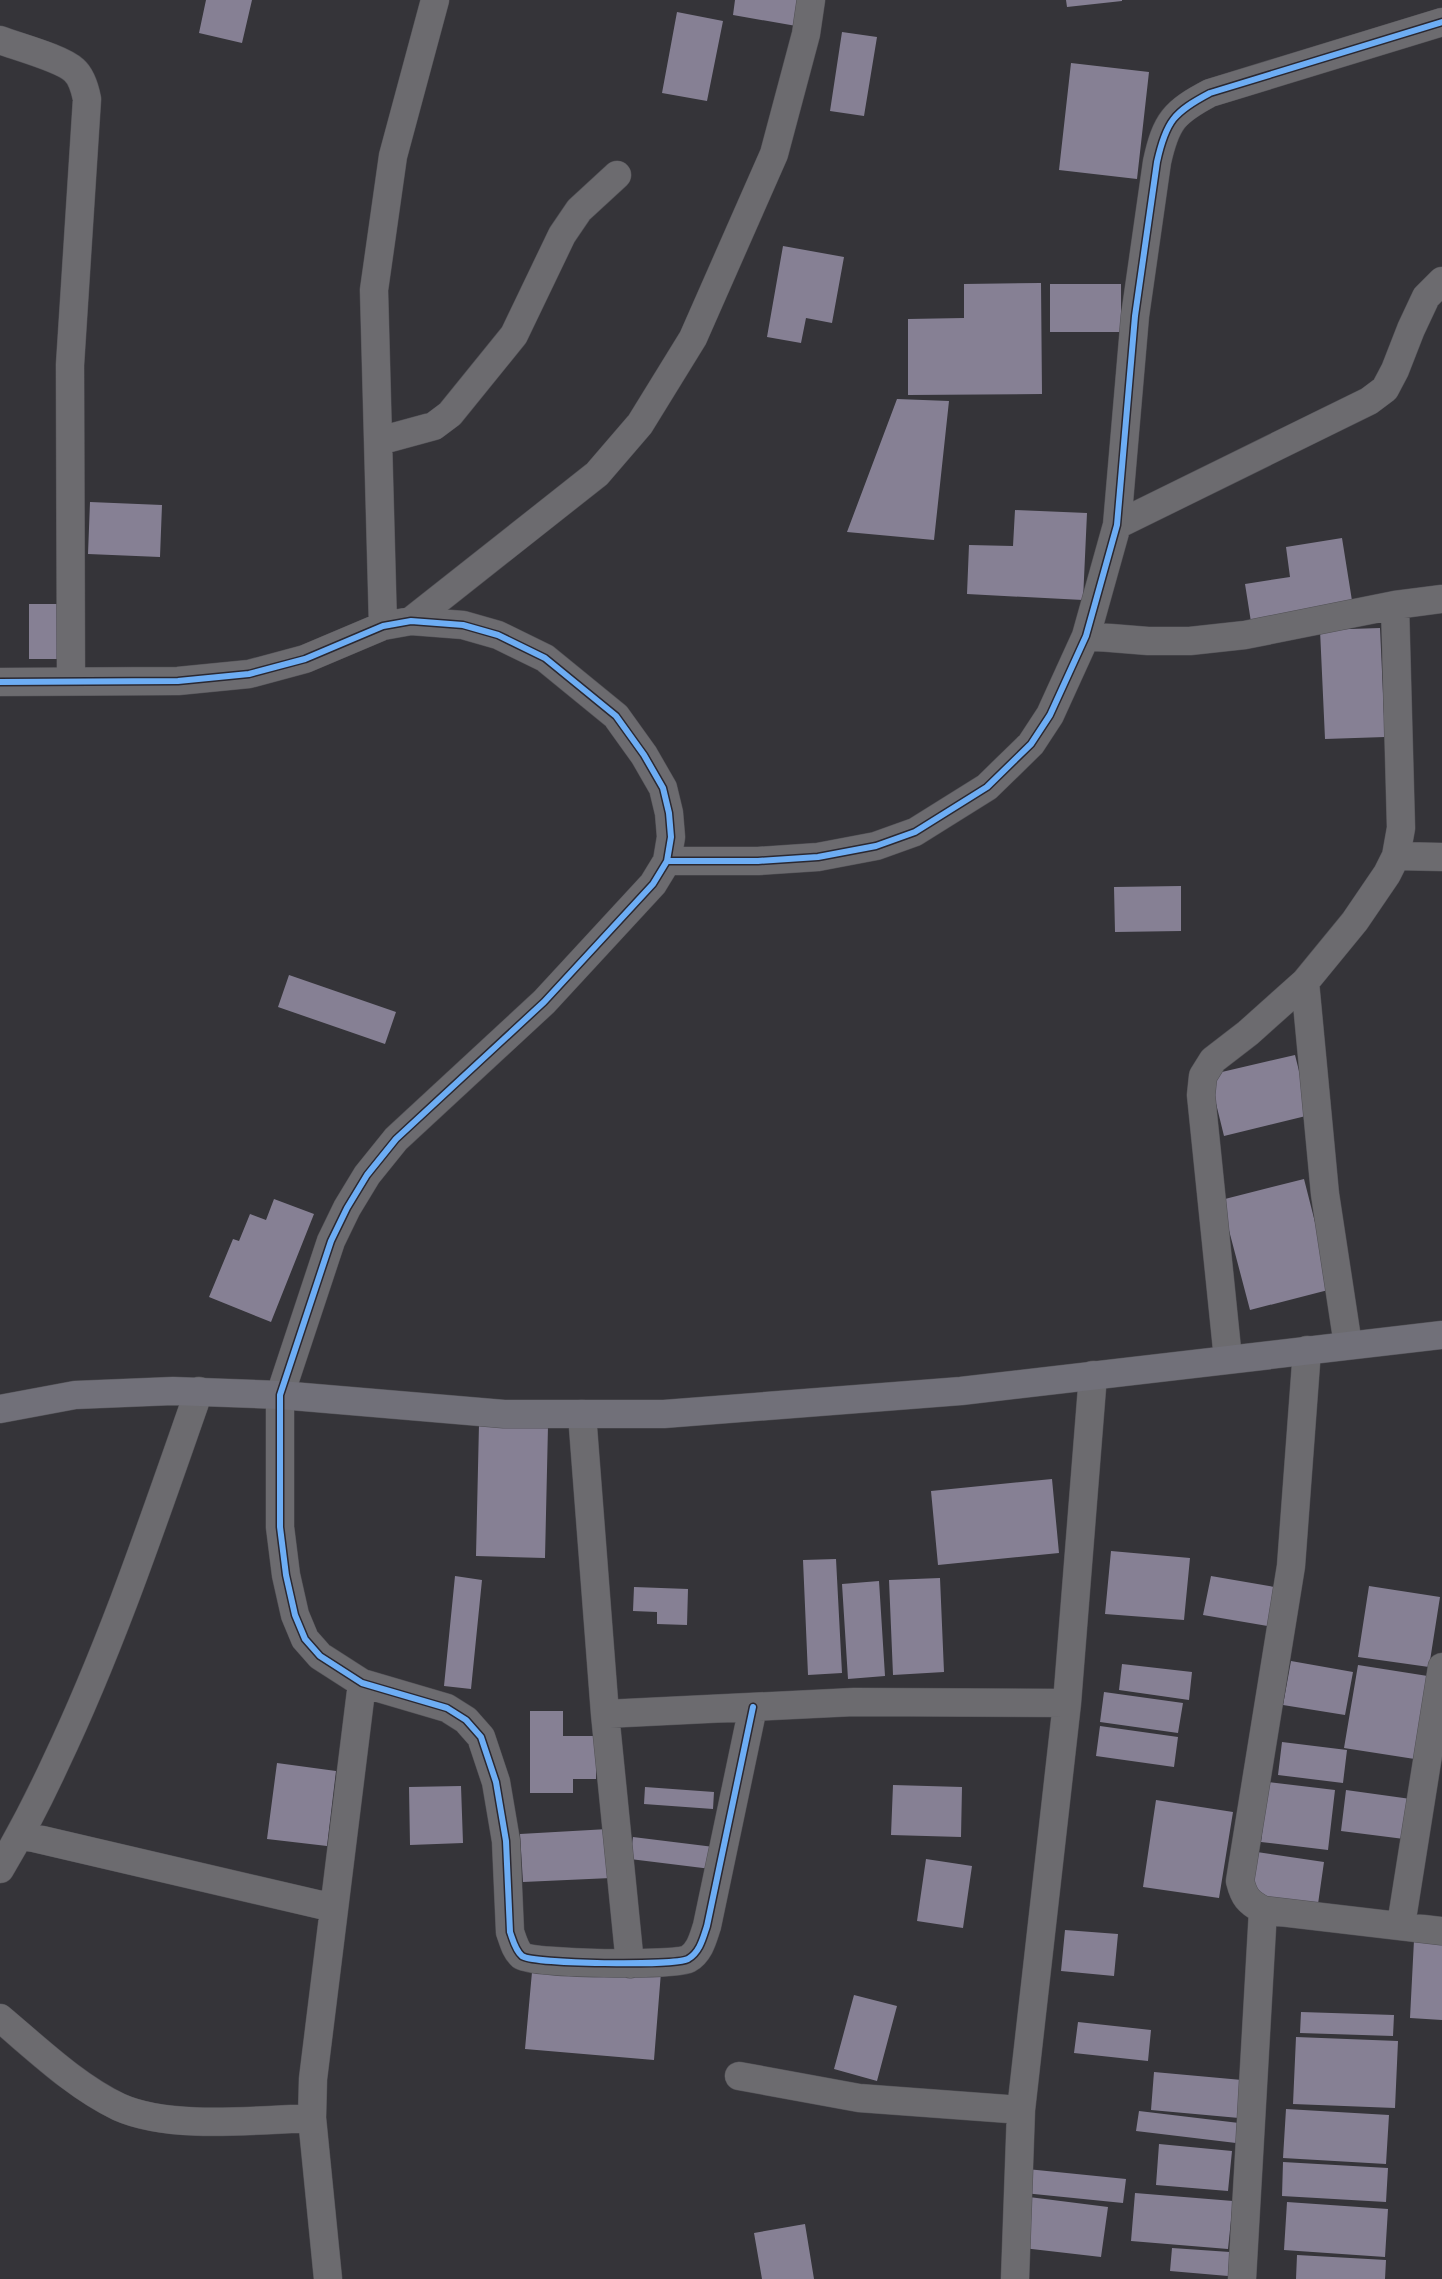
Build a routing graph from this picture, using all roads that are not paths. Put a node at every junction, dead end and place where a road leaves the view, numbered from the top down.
1 (435, 0) edge
2 (811, 0) edge
3 (1442, 22) edge
4 (0, 40) edge
5 (617, 175) dead end
6 (1442, 281) edge
7 (379, 442) junction
8 (1117, 525) junction
9 (1442, 599) edge
10 (1395, 605) junction
11 (411, 621) junction
12 (383, 626) junction
13 (1086, 636) junction
14 (71, 680) junction
15 (0, 682) edge
16 (1396, 856) junction
17 (1442, 857) edge
18 (667, 862) junction
19 (1305, 982) junction
20 (1442, 1335) edge
21 (1348, 1346) junction
22 (1308, 1350) junction
23 (1228, 1359) junction
24 (1093, 1375) junction
25 (186, 1391) junction
26 (280, 1395) junction
27 (0, 1408) edge
28 (582, 1414) junction
29 (1442, 1666) edge
30 (362, 1683) junction
31 (1067, 1703) junction
32 (753, 1707) junction
33 (605, 1714) junction
34 (21, 1835) junction
35 (0, 1869) edge
36 (334, 1908) junction
37 (1263, 1910) junction
38 (1401, 1925) junction
39 (1442, 1930) edge
40 (630, 1964) junction
41 (0, 2018) edge
42 (739, 2076) dead end
43 (1021, 2110) junction
44 (312, 2118) junction
45 (1022, 2278) edge
46 (328, 2279) edge
47 (1242, 2279) edge

1 - 7 street
2 - 11 street
3 - 8 street
4 - 14 street
5 - 7 street
6 - 8 street
7 - 12 street
8 - 13 street
9 - 10 street
10 - 13 street
10 - 16 street
11 - 12 street
11 - 18 street
12 - 14 street
13 - 18 street
14 - 15 street
16 - 17 street
16 - 19 street
18 - 26 street
19 - 21 street
19 - 23 street
20 - 21 main road
21 - 22 main road
22 - 23 main road
22 - 37 street
23 - 24 main road
24 - 28 main road
24 - 31 street
25 - 26 main road
25 - 27 main road
25 - 34 street
26 - 28 main road
26 - 30 street
28 - 33 street
29 - 38 street
30 - 36 street
30 - 40 street
31 - 32 street
31 - 43 street
32 - 33 street
32 - 40 street
33 - 40 street
34 - 35 street
34 - 36 street
36 - 44 street
37 - 38 street
37 - 47 street
38 - 39 street
41 - 44 street
42 - 43 street
43 - 45 street
44 - 46 street

